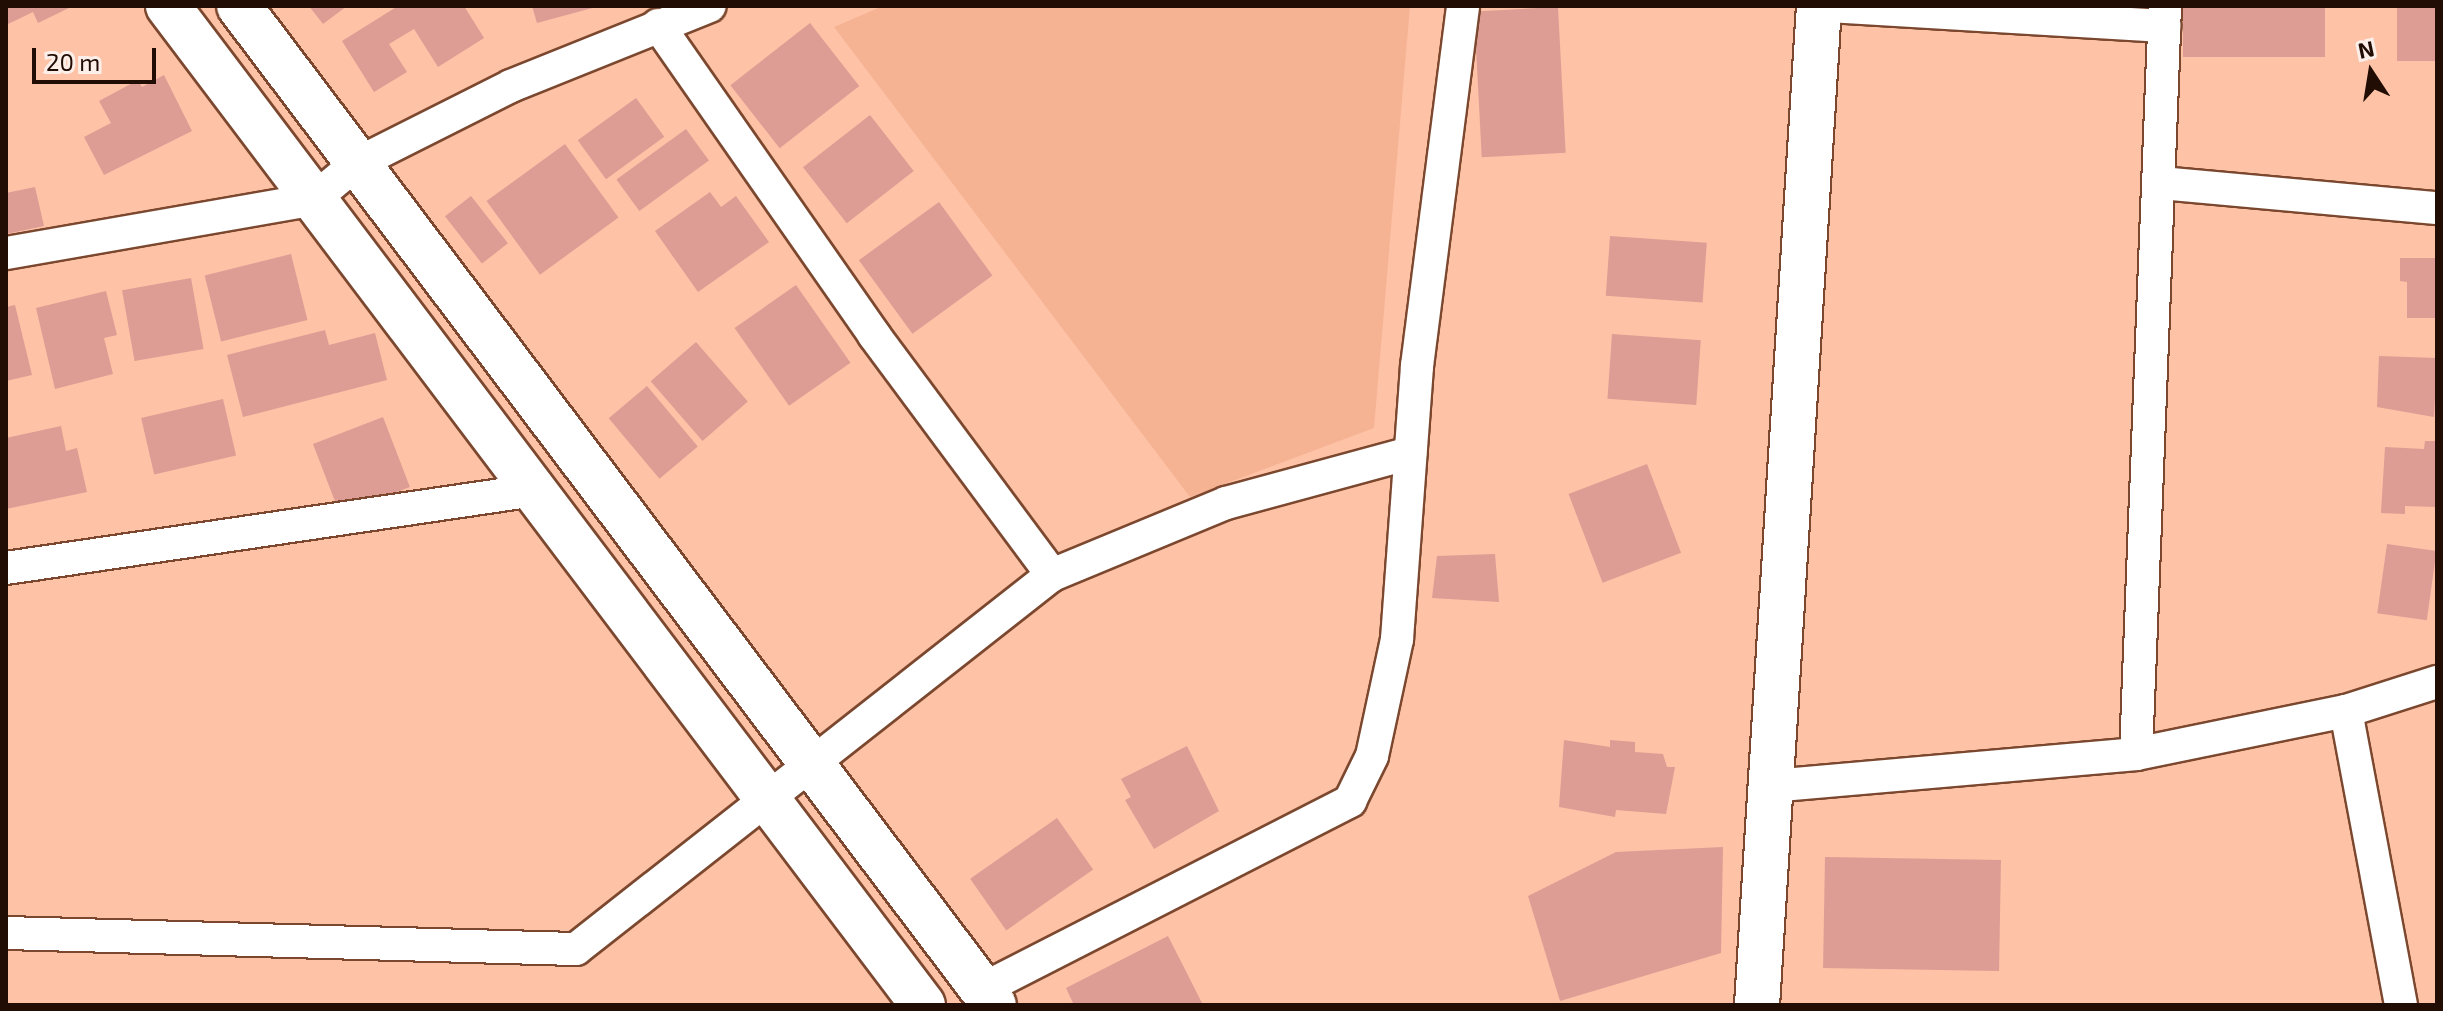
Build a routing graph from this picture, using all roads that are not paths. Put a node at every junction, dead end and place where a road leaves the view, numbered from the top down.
1 (168, 6) edge
2 (239, 6) edge
3 (710, 6) edge
4 (1463, 6) edge
5 (1819, 6) edge
6 (1828, 6) edge
7 (2165, 16) edge
8 (658, 25) junction
9 (356, 164) junction
10 (2160, 183) junction
11 (314, 199) junction
12 (2437, 208) edge
13 (6, 253) edge
14 (1410, 453) junction
15 (535, 490) junction
16 (6, 568) edge
17 (1052, 575) junction
18 (2437, 682) edge
19 (2346, 711) junction
20 (2136, 754) junction
21 (808, 763) junction
22 (1771, 786) junction
23 (769, 801) junction
24 (6, 933) edge
25 (988, 998) edge
26 (923, 1005) edge
27 (1757, 1005) edge
28 (2401, 1005) edge

1 - 11 street
2 - 9 street
3 - 8 street
4 - 14 street
5 - 22 street
6 - 7 street
7 - 10 street
8 - 9 street
8 - 17 street
9 - 11 street
9 - 21 street
10 - 12 street
10 - 20 street
11 - 13 street
11 - 15 street
14 - 17 street
14 - 25 street
15 - 16 street
15 - 23 street
17 - 21 street
18 - 19 street
19 - 20 street
19 - 28 street
20 - 22 street
21 - 23 street
21 - 25 street
22 - 27 street
23 - 24 street
23 - 26 street

